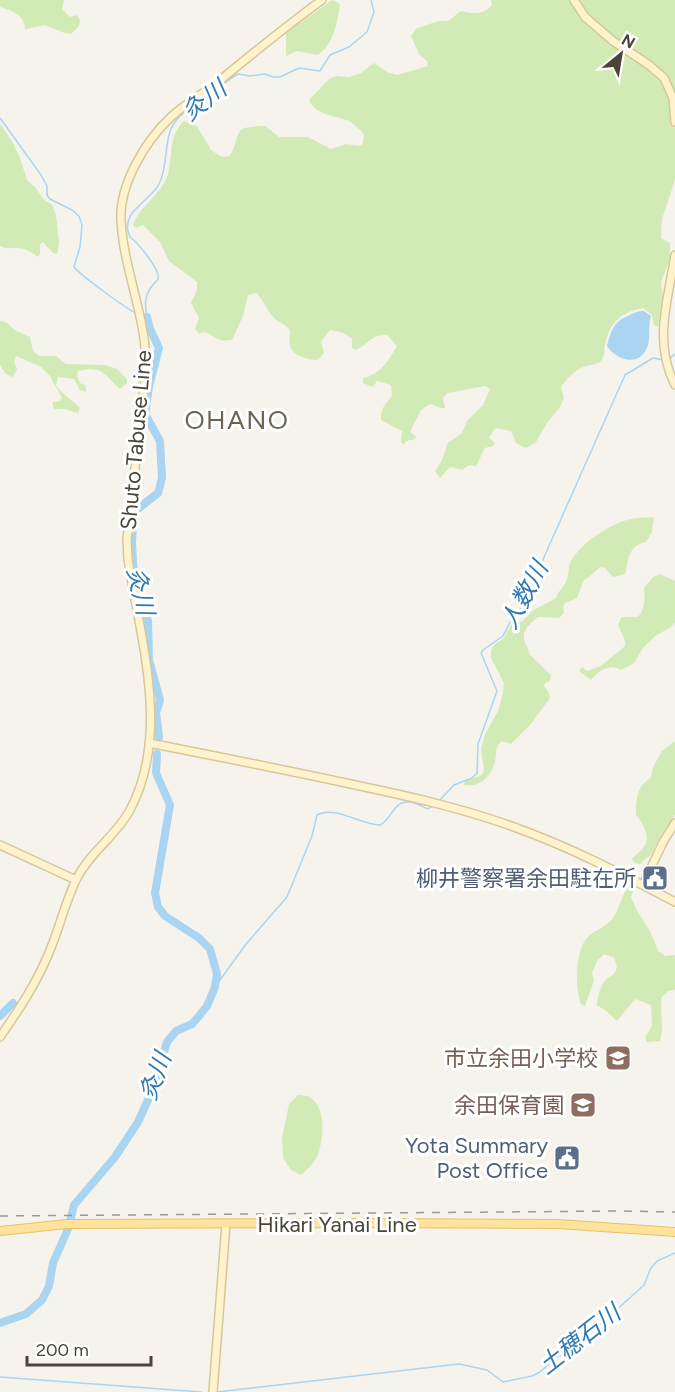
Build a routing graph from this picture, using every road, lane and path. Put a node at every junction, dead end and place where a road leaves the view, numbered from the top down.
1 (322, 0) edge
2 (574, 0) edge
3 (675, 122) edge
4 (675, 255) edge
5 (675, 385) edge
6 (149, 743) junction
7 (675, 823) edge
8 (0, 845) edge
9 (76, 880) junction
10 (643, 885) junction
11 (675, 902) edge
12 (0, 1037) edge
13 (226, 1224) junction
14 (0, 1231) edge
15 (675, 1232) edge
16 (213, 1392) edge

1 - 6 street, Shuto Tabuse Line
2 - 3 street
4 - 5 street
6 - 9 street, Shuto Tabuse Line
6 - 10 street
7 - 10 street
8 - 9 street
9 - 12 street, Shuto Tabuse Line
10 - 11 street
13 - 14 main road, Hikari Yanai Line
13 - 15 main road, Hikari Yanai Line
13 - 16 street

